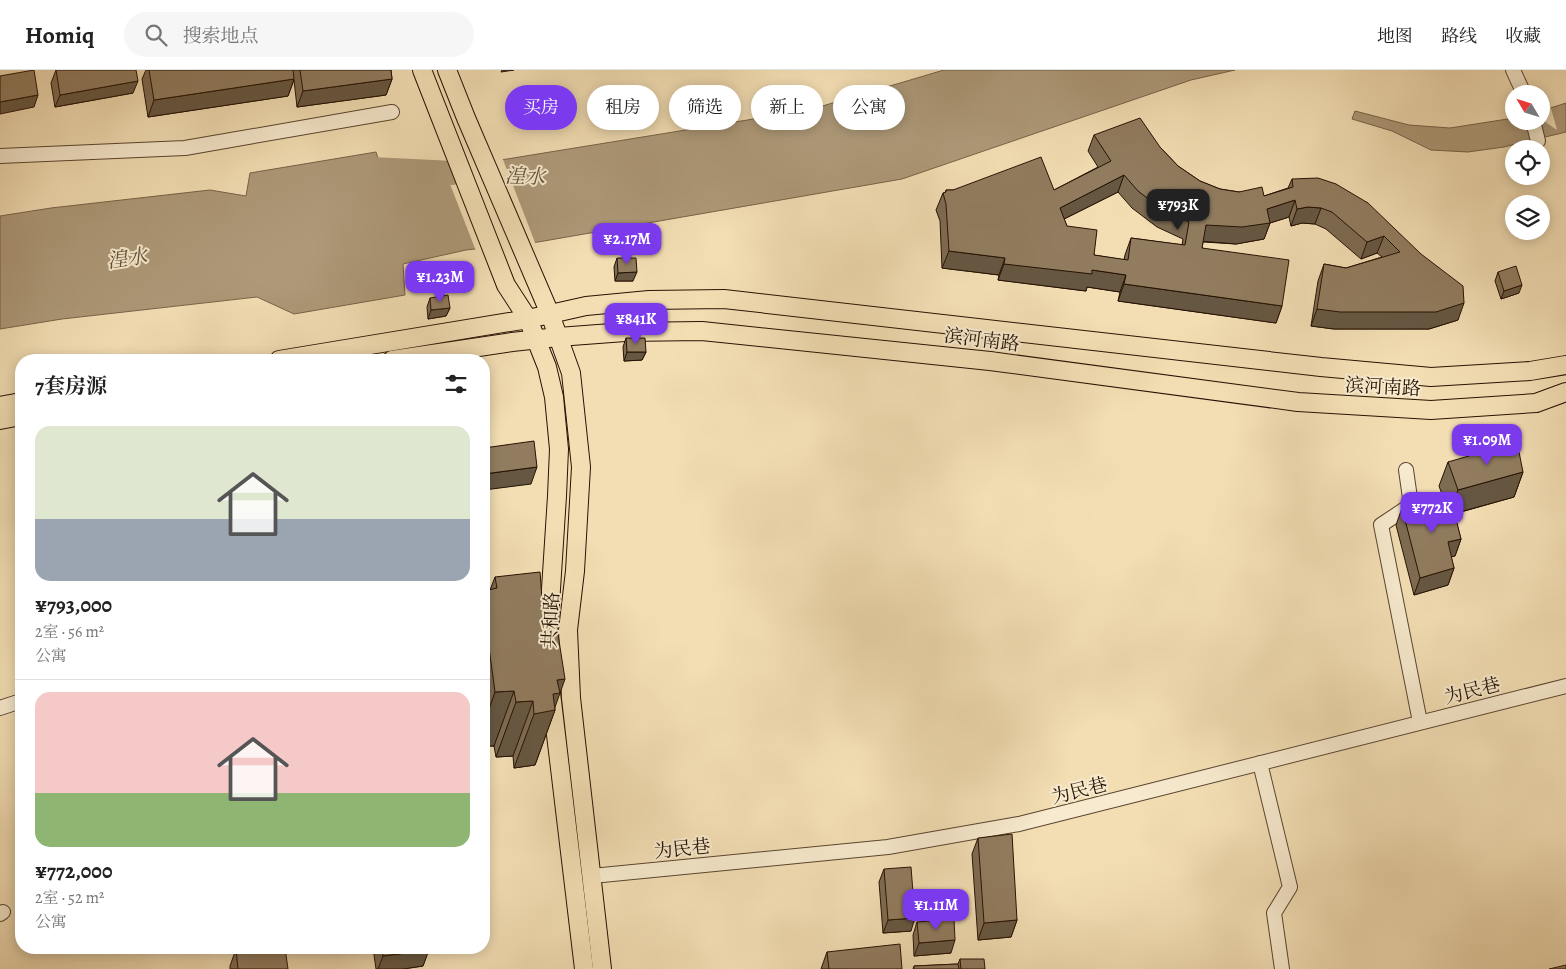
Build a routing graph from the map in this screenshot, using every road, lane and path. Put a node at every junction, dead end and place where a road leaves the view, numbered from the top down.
1 (422, 70) edge
2 (447, 70) edge
3 (1513, 70) edge
4 (1520, 85) edge
5 (392, 112) dead end
6 (0, 156) edge
7 (550, 314) junction
8 (528, 319) junction
9 (558, 337) junction
10 (536, 339) junction
11 (315, 354) edge
12 (433, 354) edge
13 (1566, 365) edge
14 (1566, 392) edge
15 (15, 403) edge
16 (0, 406) edge
17 (15, 417) edge
18 (0, 420) edge
19 (1406, 470) dead end
20 (548, 633) edge
21 (549, 679) edge
22 (1566, 686) edge
23 (15, 702) edge
24 (0, 708) edge
25 (1420, 722) junction
26 (1260, 763) junction
27 (592, 876) junction
28 (584, 969) edge
29 (602, 969) edge
30 (1282, 969) edge

1 - 8 main road, 共和路
2 - 7 main road, 共和路
3 - 4 street
5 - 6 street
7 - 8 main road, 滨河南路
7 - 9 main road, 共和路
7 - 13 main road, 滨河南路
8 - 10 main road, 共和路
8 - 11 main road, 滨河南路
9 - 10 main road, 滨河南路
9 - 14 main road, 滨河南路
9 - 27 main road, 共和路
10 - 12 main road, 滨河南路
10 - 20 main road, 共和路
15 - 16 main road
17 - 18 main road
19 - 25 street
21 - 28 main road
22 - 25 street, 为民巷
23 - 24 street
25 - 26 street, 为民巷
26 - 27 street, 为民巷
26 - 30 street
27 - 29 main road, 共和路

